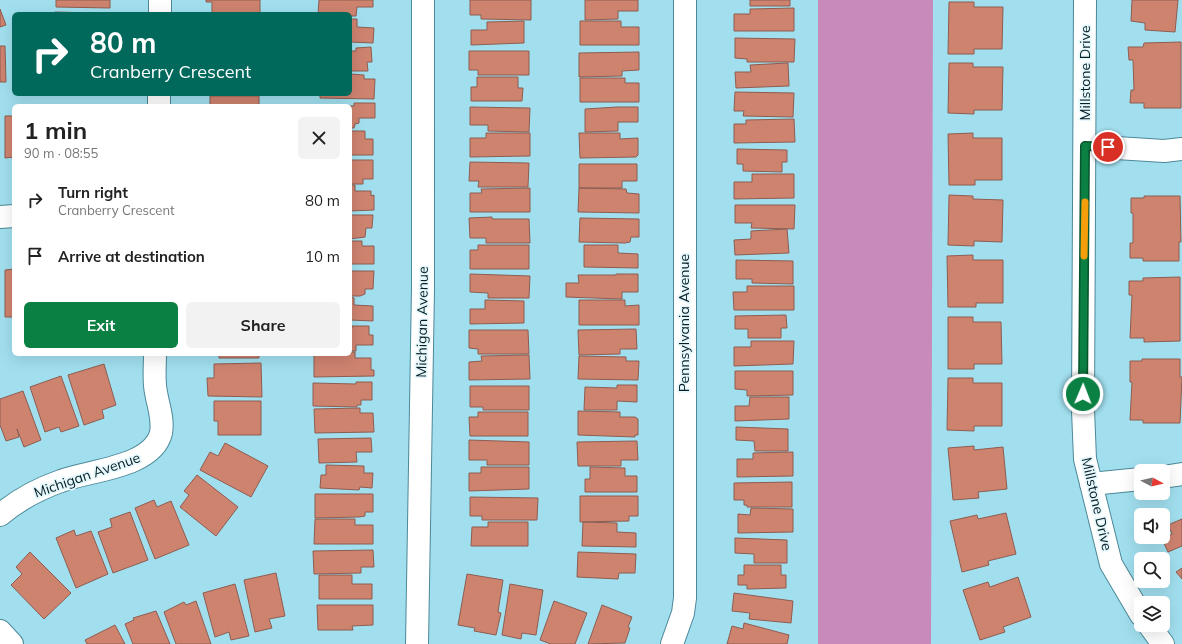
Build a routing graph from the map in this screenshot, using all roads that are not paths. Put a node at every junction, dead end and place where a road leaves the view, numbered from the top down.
1 (160, 0) edge
2 (423, 0) edge
3 (684, 0) edge
4 (1085, 0) edge
5 (160, 12) edge
6 (1085, 146) junction
7 (1182, 150) edge
8 (12, 216) edge
9 (0, 217) edge
10 (155, 356) edge
11 (1182, 474) edge
12 (1170, 476) edge
13 (1134, 480) edge
14 (1091, 484) junction
15 (0, 515) edge
16 (1134, 603) edge
17 (0, 631) edge
18 (1154, 632) edge
19 (12, 644) edge
20 (417, 644) edge
21 (672, 644) edge
22 (1163, 644) edge

1 - 5 street
2 - 20 street, Michigan Avenue
3 - 21 street, Pennsylvania Avenue
4 - 6 street, Millstone Drive
6 - 7 street
6 - 14 street, Millstone Drive
8 - 9 street
10 - 15 street, Michigan Avenue
11 - 12 street
13 - 14 street
14 - 16 street, Millstone Drive
17 - 19 street
18 - 22 street

